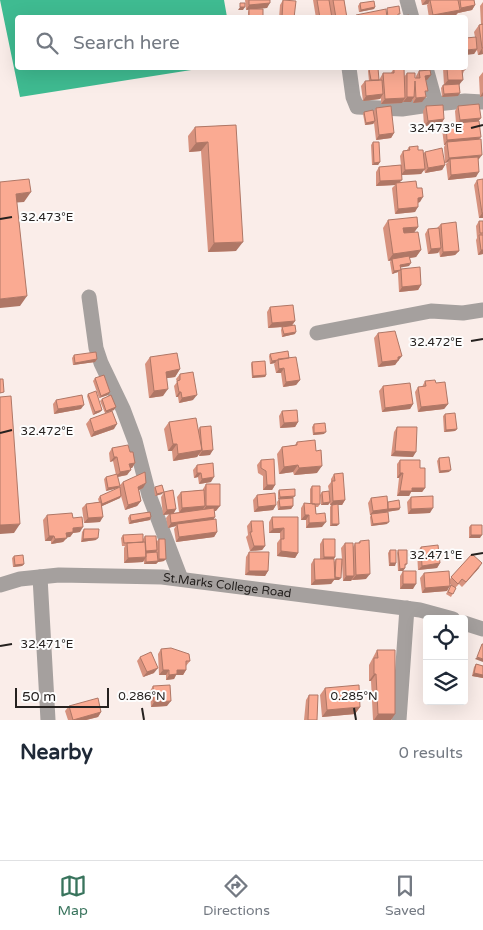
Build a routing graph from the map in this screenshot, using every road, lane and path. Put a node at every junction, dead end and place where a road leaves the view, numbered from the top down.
1 (407, 0) edge
2 (411, 15) edge
3 (348, 70) edge
4 (427, 70) edge
5 (483, 102) edge
6 (436, 104) junction
7 (88, 297) dead end
8 (483, 310) edge
9 (316, 333) dead end
10 (40, 577) junction
11 (181, 578) junction
12 (0, 584) edge
13 (407, 608) junction
14 (436, 615) edge
15 (468, 624) edge
16 (483, 629) edge
17 (48, 720) edge
18 (399, 720) edge

1 - 2 street
3 - 6 street
4 - 6 street
5 - 6 street
7 - 11 street
8 - 9 street
10 - 11 street, St.Marks College Road
10 - 12 street, St.Marks College Road
10 - 17 street
11 - 13 street, St.Marks College Road
13 - 14 street, St.Marks College Road
13 - 18 street
15 - 16 street

